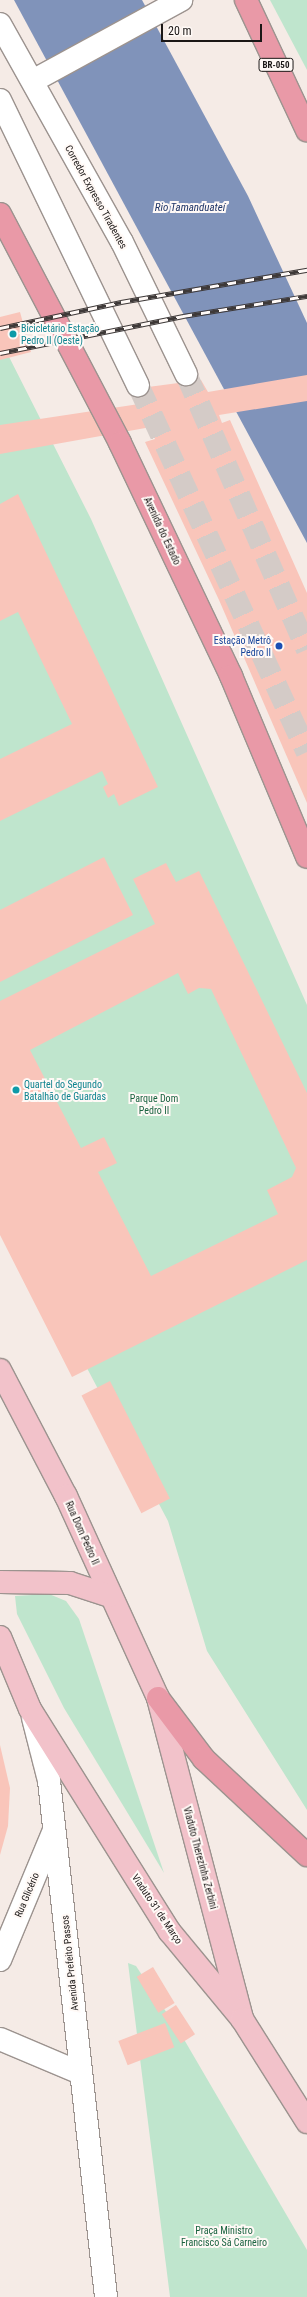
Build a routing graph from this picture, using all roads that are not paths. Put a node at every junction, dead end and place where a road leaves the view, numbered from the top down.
1 (246, 0) edge
2 (174, 3) edge
3 (0, 24) edge
4 (40, 78) dead end
5 (0, 100) edge
6 (307, 130) edge
7 (0, 214) edge
8 (186, 374) tunnel mouth
9 (138, 385) tunnel mouth
10 (307, 857) edge
11 (0, 1370) edge
12 (0, 1582) edge
13 (110, 1596) junction
14 (0, 1637) edge
15 (158, 1698) junction
16 (30, 1709) junction
17 (54, 1829) junction
18 (307, 1855) edge
19 (0, 1960) edge
20 (243, 2022) junction
21 (0, 2039) edge
22 (80, 2073) junction
23 (307, 2122) edge
24 (106, 2297) edge

1 - 6 highway, BR-050
2 - 4 street
3 - 8 street, Corredor Expresso Tiradentes
5 - 9 street
7 - 10 highway, Avenida do Estado
11 - 13 main road, Rua Dom Pedro II
12 - 13 main road
13 - 15 main road, Rua Dom Pedro II
14 - 16 main road, Avenida Prefeito Passos
15 - 18 highway
15 - 20 main road, Viaduto Therezinha Zerbini
16 - 17 street, Avenida Prefeito Passos
16 - 20 main road, Viaduto 31 de Março
17 - 19 street, Rua Glicério
17 - 22 street, Avenida Prefeito Passos
20 - 23 main road, Viaduto 31 de Março
21 - 22 street
22 - 24 street, Avenida Prefeito Passos

